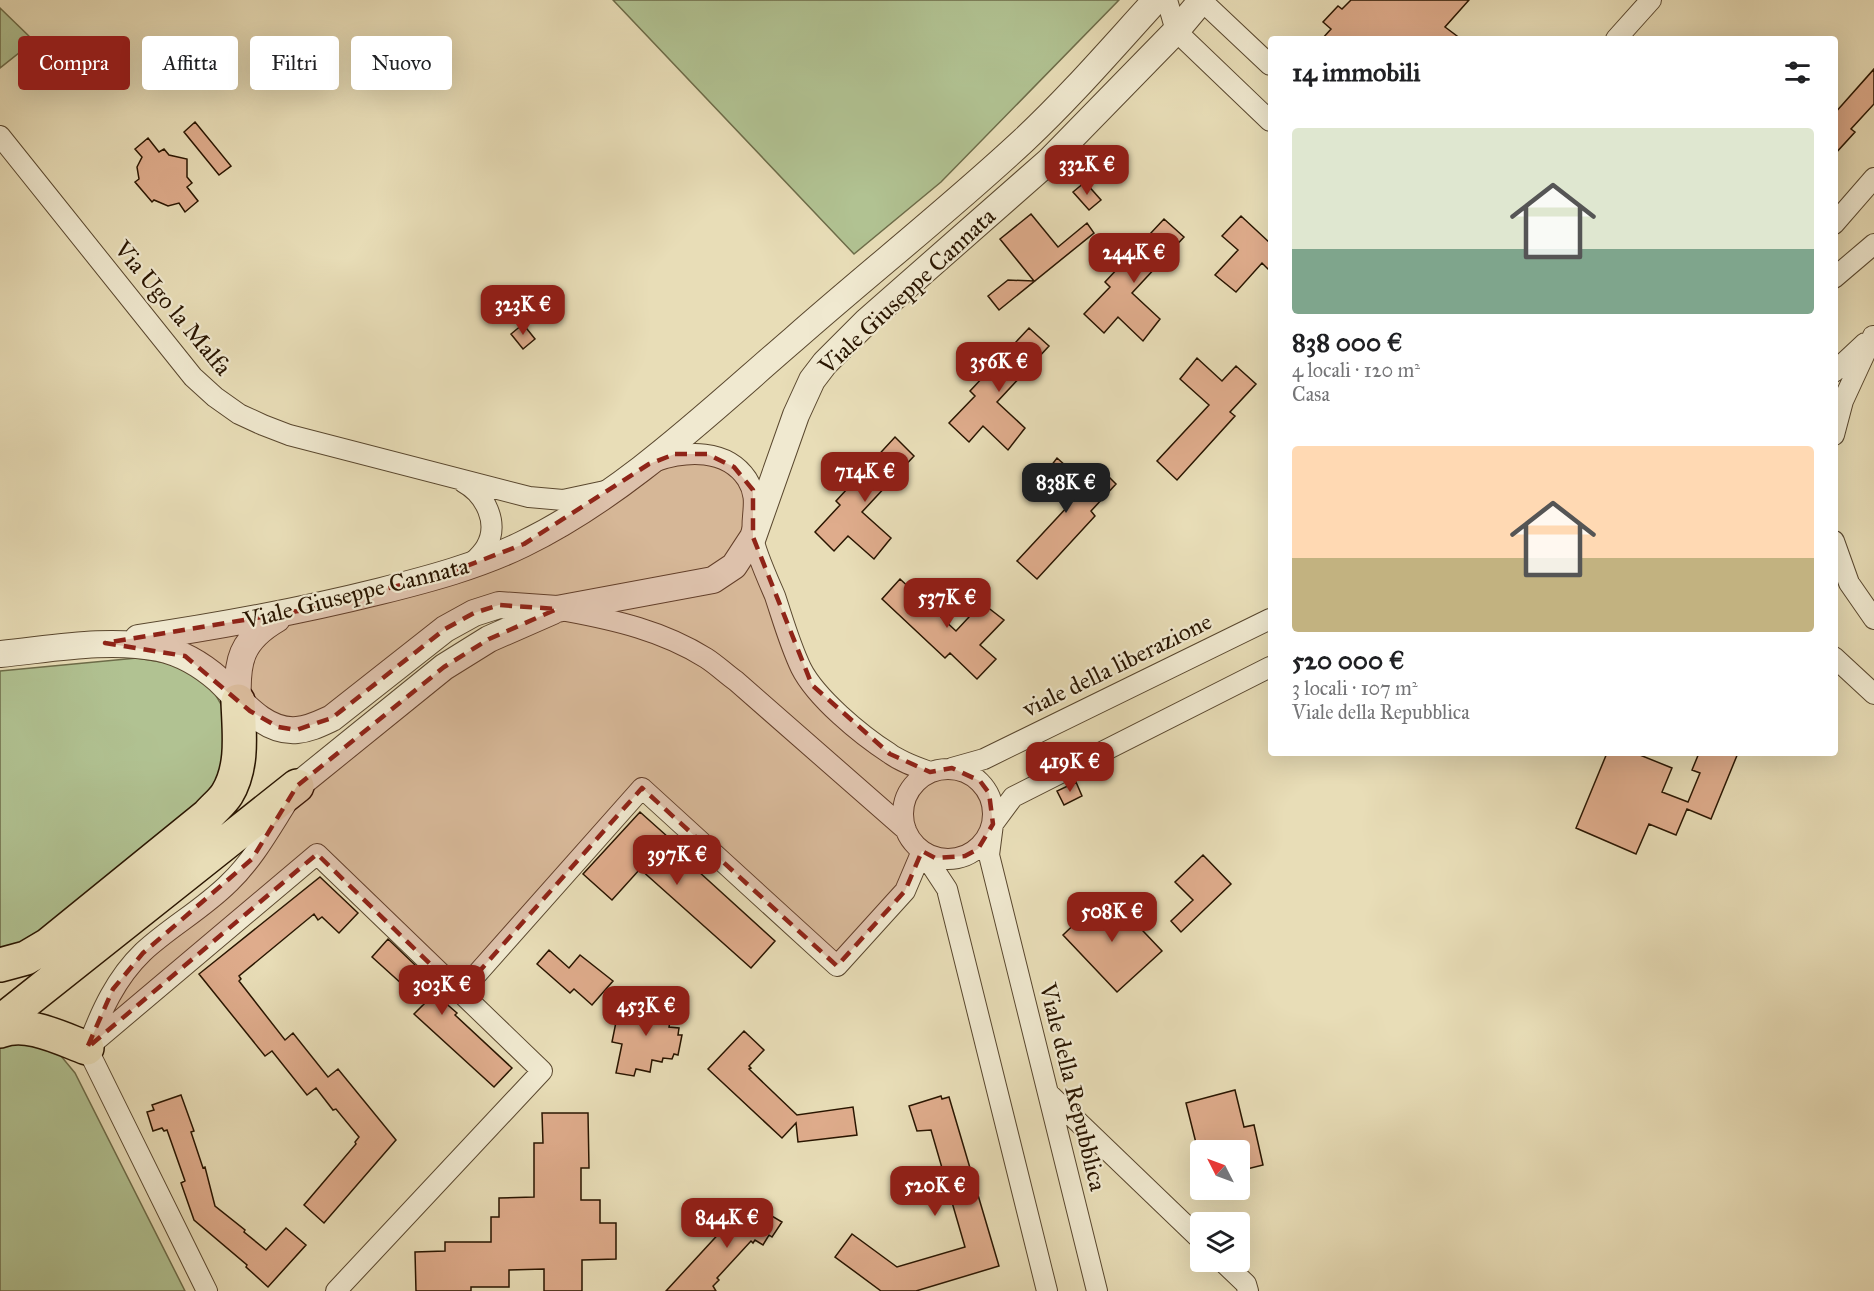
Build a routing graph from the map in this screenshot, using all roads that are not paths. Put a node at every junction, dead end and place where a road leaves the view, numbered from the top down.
1 (1156, 0) edge
2 (1167, 0) edge
3 (1201, 0) edge
4 (1651, 0) edge
5 (1176, 31) junction
6 (1619, 36) edge
7 (1268, 63) edge
8 (1268, 119) edge
9 (0, 136) edge
10 (1874, 178) edge
11 (942, 212) junction
12 (1838, 219) edge
13 (962, 238) junction
14 (1874, 244) edge
15 (1838, 275) edge
16 (1873, 335) edge
17 (1838, 368) edge
18 (1838, 420) edge
19 (649, 464) junction
20 (455, 478) junction
21 (612, 489) junction
22 (753, 537) junction
23 (1838, 553) edge
24 (470, 565) junction
25 (1838, 588) edge
26 (557, 609) junction
27 (298, 611) junction
28 (1268, 620) edge
29 (1874, 620) edge
30 (105, 643) junction
31 (0, 654) edge
32 (1838, 661) edge
33 (1268, 668) edge
34 (1874, 694) edge
35 (238, 701) junction
36 (952, 768) junction
37 (930, 772) junction
38 (297, 786) junction
39 (993, 824) junction
40 (906, 830) junction
41 (922, 851) junction
42 (0, 965) edge
43 (460, 993) junction
44 (0, 1022) edge
45 (0, 1031) edge
46 (87, 1048) junction
47 (1048, 1093) junction
48 (1190, 1229) edge
49 (1233, 1272) edge
50 (207, 1291) edge
51 (336, 1291) edge
52 (1047, 1291) edge
53 (1097, 1291) edge
54 (1248, 1291) edge

1 - 11 street, Viale Giuseppe Cannata
2 - 5 street
3 - 5 street, Viale Giuseppe Cannata
3 - 7 street
4 - 6 street
5 - 8 street
5 - 13 street, Viale Giuseppe Cannata
9 - 20 street, Via Ugo la Malfa
10 - 12 street
11 - 13 street
11 - 19 street, Viale Giuseppe Cannata
13 - 22 street, Viale Giuseppe Cannata
14 - 15 street
16 - 17 street
16 - 18 street
19 - 21 street, Viale Giuseppe Cannata
19 - 22 street
20 - 21 street, Via Ugo la Malfa
20 - 24 street, Via Ugo la Malfa
21 - 24 street, Viale Giuseppe Cannata
22 - 26 street, Viale Giuseppe Cannata
22 - 37 street
23 - 29 street
24 - 27 street, Viale Giuseppe Cannata
25 - 29 street
26 - 35 street, Viale Giuseppe Cannata
26 - 38 street
26 - 40 street
27 - 30 street, Viale Giuseppe Cannata
27 - 35 street
28 - 36 street, viale della liberazione
30 - 31 street
30 - 35 street, Viale Giuseppe Cannata
32 - 34 street
33 - 39 street
35 - 42 highway
36 - 37 street
36 - 39 street
37 - 40 street
38 - 44 highway
38 - 46 street
39 - 41 street
39 - 47 street, Viale della Repubblica
40 - 41 street
41 - 43 street
41 - 52 street
43 - 46 street
43 - 51 street
45 - 46 highway
46 - 50 street
47 - 48 street
47 - 53 street, Viale della Repubblica
49 - 54 street

